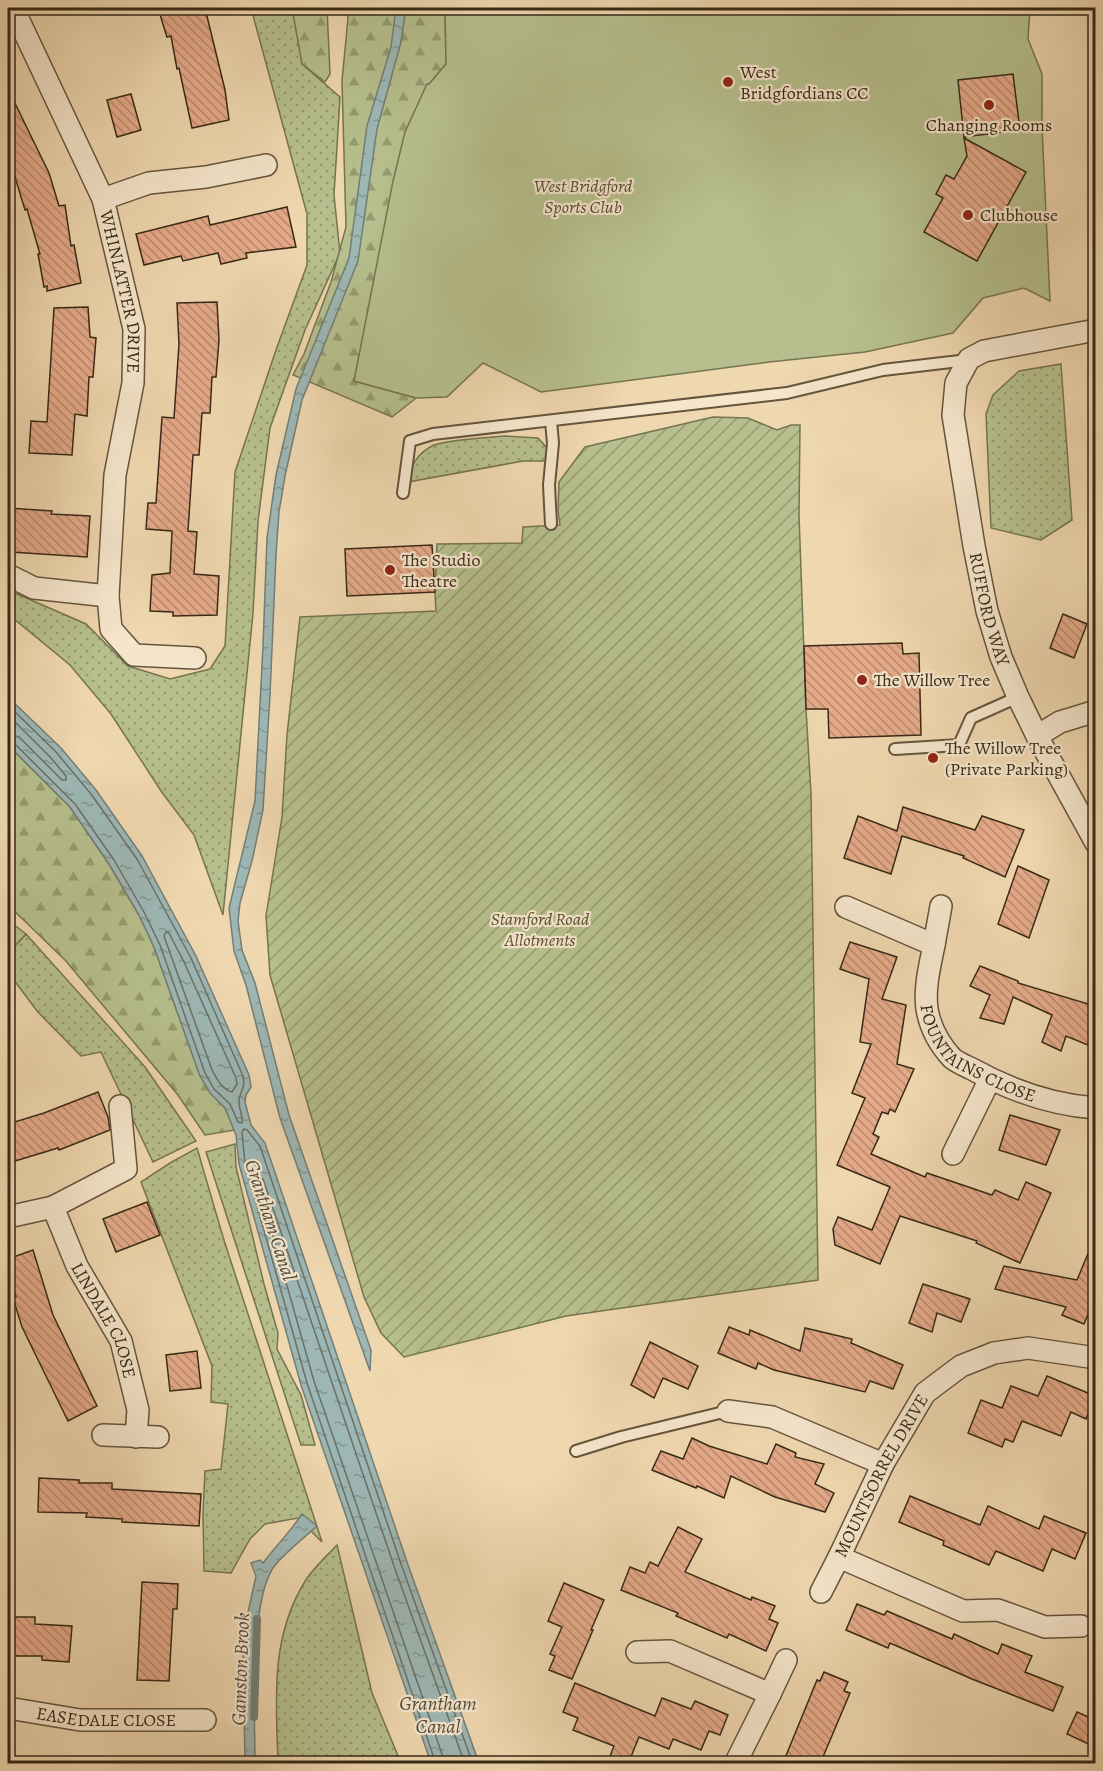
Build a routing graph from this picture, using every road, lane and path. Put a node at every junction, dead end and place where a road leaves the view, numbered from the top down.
1 (13, 8) edge
2 (266, 165) dead end
3 (103, 199) junction
4 (1095, 330) edge
5 (969, 359) junction
6 (551, 421) junction
7 (403, 493) dead end
8 (551, 524) dead end
9 (8, 575) edge
10 (108, 596) junction
11 (195, 658) dead end
12 (1018, 697) junction
13 (1095, 711) edge
14 (1037, 736) junction
15 (896, 749) dead end
16 (1095, 843) edge
17 (941, 906) dead end
18 (846, 907) dead end
19 (934, 945) junction
20 (990, 1079) junction
21 (120, 1106) dead end
22 (1095, 1108) edge
23 (953, 1154) dead end
24 (53, 1207) junction
25 (8, 1217) edge
26 (1095, 1358) edge
27 (728, 1411) joint
28 (103, 1435) dead end
29 (136, 1437) junction
30 (158, 1437) dead end
31 (576, 1451) dead end
32 (883, 1464) junction
33 (839, 1557) junction
34 (821, 1592) dead end
35 (1082, 1626) dead end
36 (637, 1652) dead end
37 (786, 1660) dead end
38 (770, 1694) junction
39 (8, 1708) edge
40 (205, 1720) dead end
41 (735, 1764) edge

1 - 3 street, WHINLATTER DRIVE
2 - 3 street
3 - 10 street, WHINLATTER DRIVE
4 - 5 street
5 - 6 lane
5 - 12 street, RUFFORD WAY
6 - 7 lane
6 - 8 lane
9 - 10 street
10 - 11 street, WHINLATTER DRIVE
12 - 14 street, RUFFORD WAY
12 - 15 lane
13 - 14 street
14 - 16 street, RUFFORD WAY
17 - 19 street, FOUNTAINS CLOSE
18 - 19 street
19 - 20 street, FOUNTAINS CLOSE
20 - 22 street, FOUNTAINS CLOSE
20 - 23 street
21 - 24 street
24 - 25 street
24 - 29 street, LINDALE CLOSE
26 - 32 street, MOUNTSORREL DRIVE
27 - 31 lane
27 - 32 street
28 - 29 street
29 - 30 street
32 - 33 street, MOUNTSORREL DRIVE
33 - 34 street
33 - 35 street, MOUNTSORREL DRIVE
36 - 38 street
37 - 38 street
38 - 41 street
39 - 40 street, EASEDALE CLOSE

